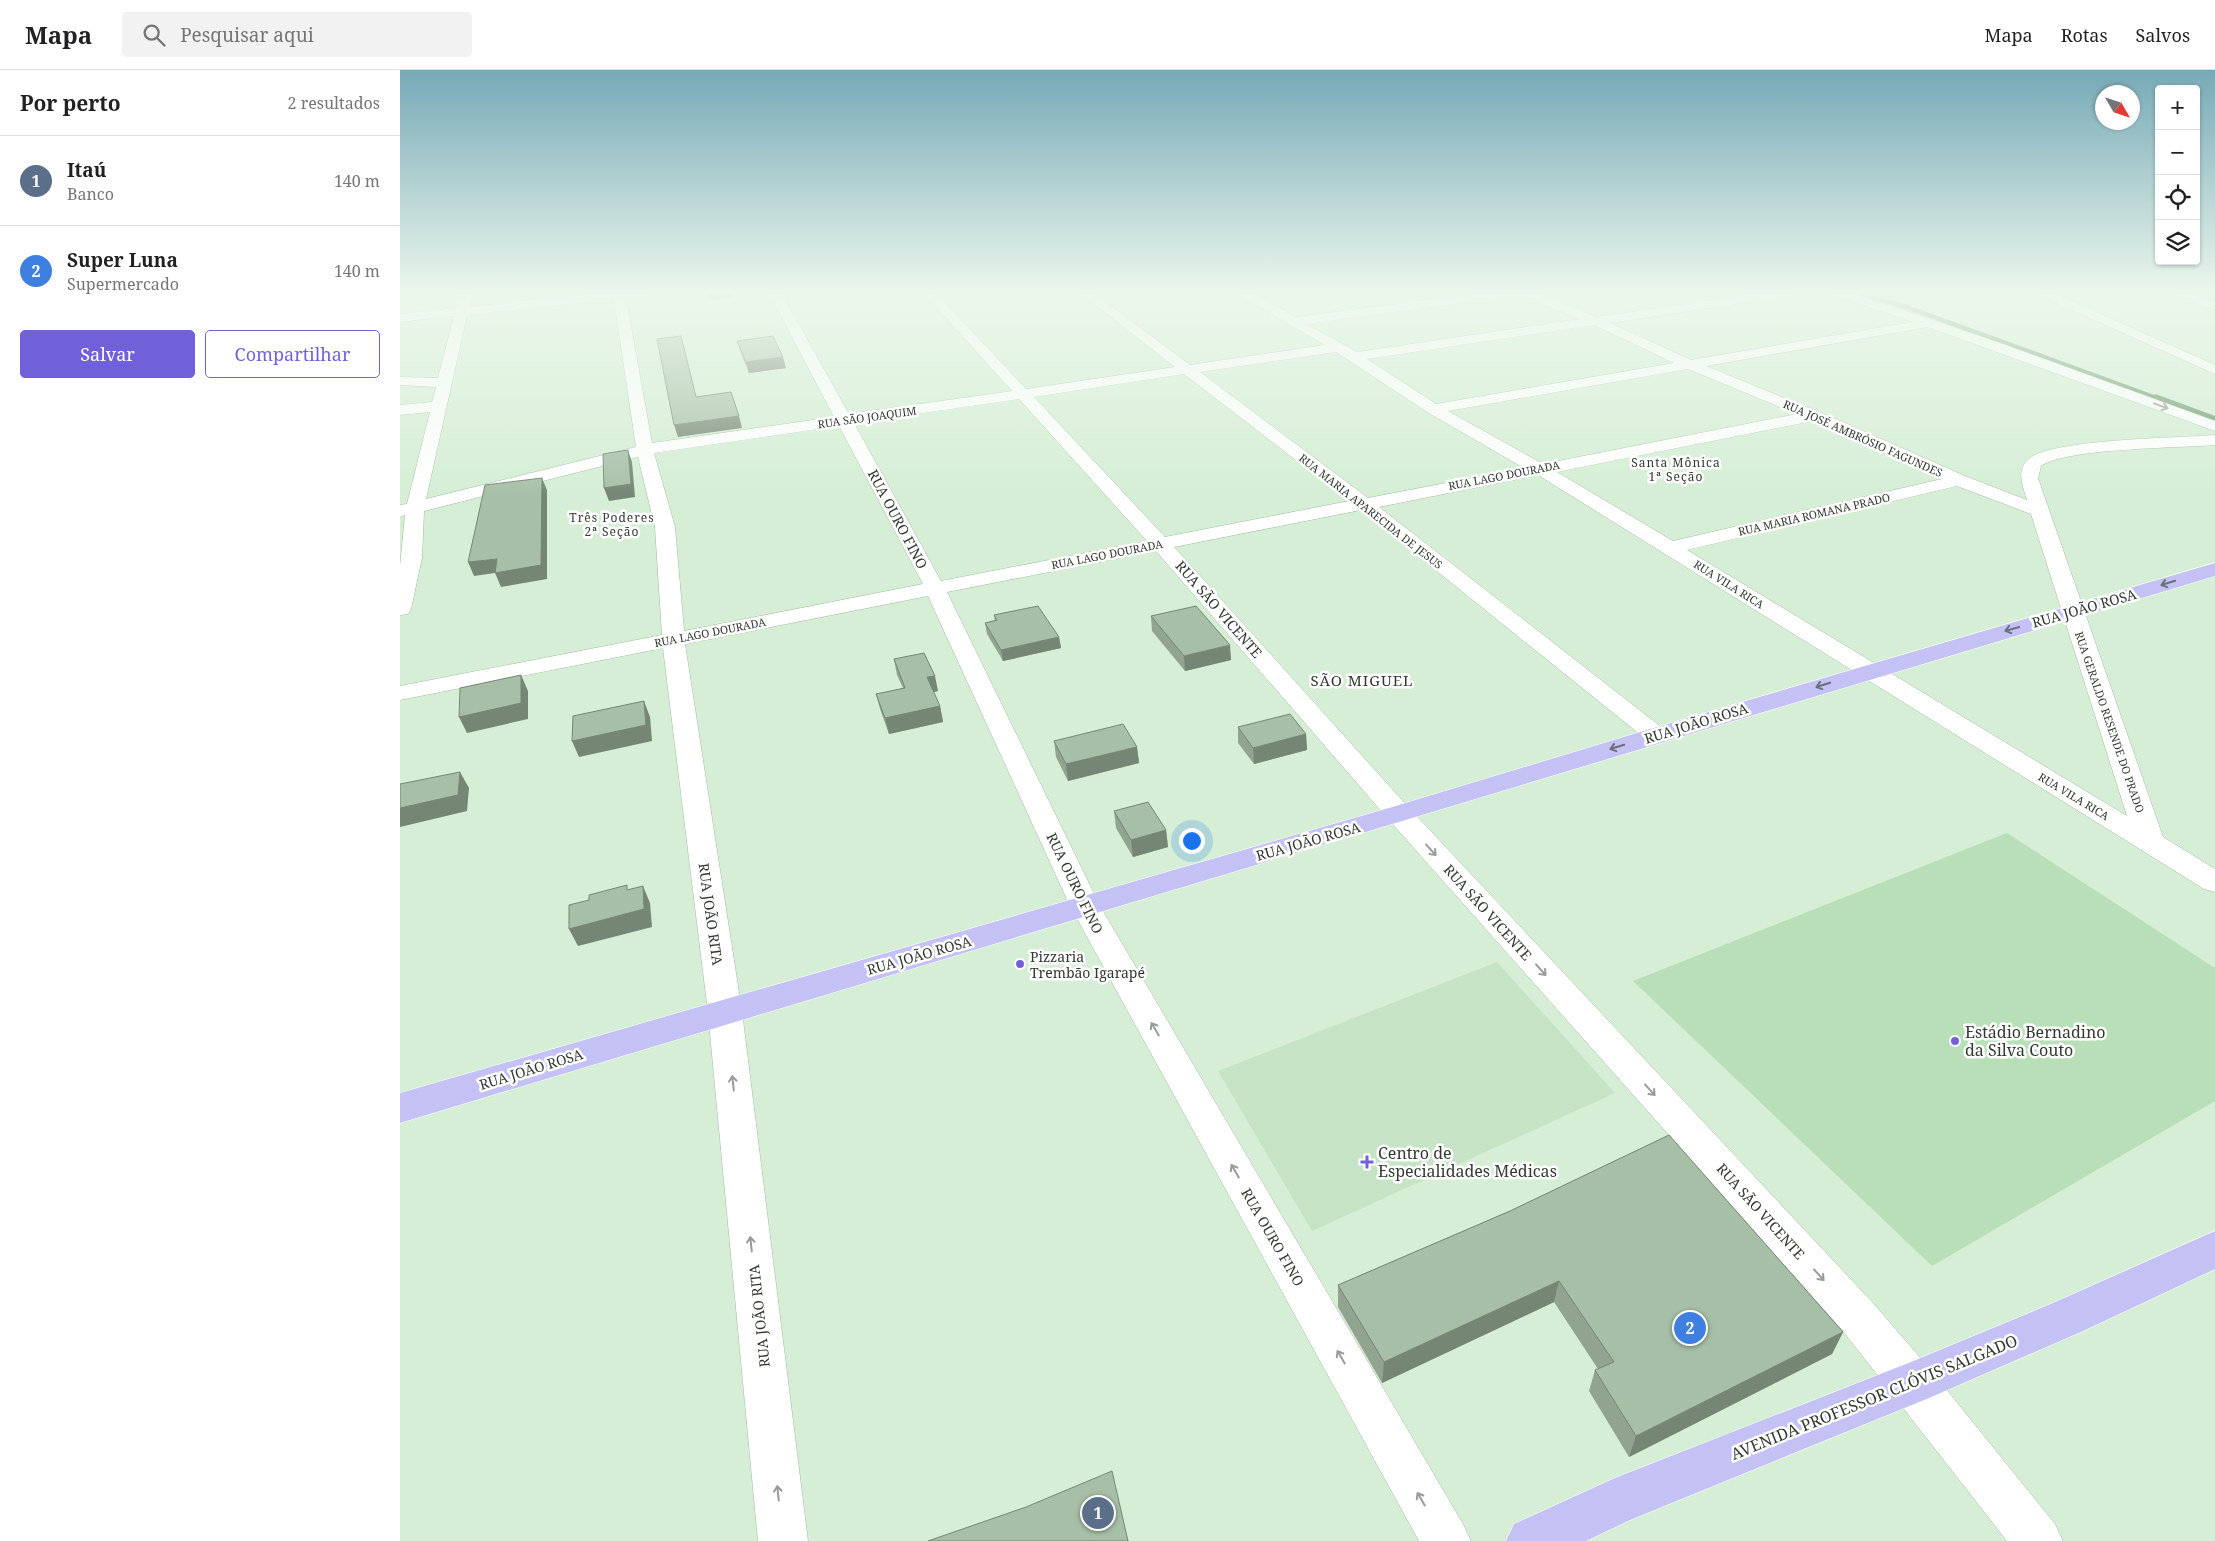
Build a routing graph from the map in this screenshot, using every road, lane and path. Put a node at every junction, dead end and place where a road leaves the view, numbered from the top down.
1 (448, 360) edge
2 (630, 360) edge
3 (811, 360) edge
4 (991, 360) edge
5 (1174, 360) edge
6 (1279, 360) edge
7 (1359, 360) edge
8 (1679, 360) edge
9 (1714, 360) edge
10 (2031, 360) edge
11 (2192, 360) edge
12 (1688, 364) junction
13 (1187, 370) junction
14 (2215, 370) edge
15 (400, 381) edge
16 (443, 383) junction
17 (1023, 394) junction
18 (439, 406) junction
19 (1433, 409) junction
20 (400, 410) edge
21 (1814, 416) junction
22 (844, 421) junction
23 (2215, 426) edge
24 (2215, 440) edge
25 (645, 450) junction
26 (1539, 468) junction
27 (1959, 480) junction
28 (1363, 503) junction
29 (407, 509) edge
30 (2039, 510) junction
31 (1160, 543) junction
32 (1670, 548) junction
33 (2213, 572) edge
34 (935, 588) junction
35 (400, 609) edge
36 (2073, 612) junction
37 (674, 639) junction
38 (1869, 671) junction
39 (400, 693) edge
40 (1656, 735) junction
41 (1398, 814) junction
42 (2150, 842) junction
43 (2215, 882) edge
44 (1084, 906) junction
45 (725, 1012) junction
46 (400, 1108) edge
47 (2215, 1249) edge
48 (1913, 1383) junction
49 (783, 1541) edge
50 (1446, 1541) edge
51 (1531, 1541) edge
52 (2038, 1541) edge

1 - 16 street
2 - 25 street, RUA JOÃO RITA
3 - 22 street, RUA OURO FINO
4 - 17 street, RUA SÃO VICENTE
5 - 13 street, RUA MARIA APARECIDA DE JESUS
6 - 13 street, RUA SÃO JOAQUIM
7 - 19 street, RUA VILA RICA
8 - 12 street, RUA JOSÉ AMBRÓSIO FAGUNDES
9 - 12 street
10 -> 23 street
11 - 14 street
12 - 19 street
12 - 21 street, RUA JOSÉ AMBRÓSIO FAGUNDES
13 - 17 street, RUA SÃO JOAQUIM
13 - 28 street, RUA MARIA APARECIDA DE JESUS
15 - 16 street
16 - 18 street
17 - 22 street, RUA SÃO JOAQUIM
17 - 31 street, RUA SÃO VICENTE
18 - 20 street
18 - 29 street
19 - 26 street, RUA VILA RICA
21 - 26 street, RUA LAGO DOURADA
21 - 27 street, RUA JOSÉ AMBRÓSIO FAGUNDES
22 - 25 street, RUA SÃO JOAQUIM
22 - 34 street, RUA OURO FINO
24 - 30 street, RUA GERALDO RESENDE DO PRADO
25 - 29 street, RUA SÃO JOAQUIM
25 - 37 street, RUA JOÃO RITA
26 - 28 street, RUA LAGO DOURADA
26 - 32 street, RUA VILA RICA
27 - 30 street, RUA JOSÉ AMBRÓSIO FAGUNDES
27 - 32 street, RUA MARIA ROMANA PRADO
28 - 31 street, RUA LAGO DOURADA
28 - 40 street, RUA MARIA APARECIDA DE JESUS
29 - 35 street
30 - 36 street, RUA GERALDO RESENDE DO PRADO
31 - 34 street, RUA LAGO DOURADA
31 - 41 street, RUA SÃO VICENTE
32 - 38 street, RUA VILA RICA
33 -> 36 main road, RUA JOÃO ROSA
34 - 37 street, RUA LAGO DOURADA
34 - 44 street, RUA OURO FINO
36 -> 38 main road, RUA JOÃO ROSA
36 - 42 street, RUA GERALDO RESENDE DO PRADO
37 - 39 street, RUA LAGO DOURADA
37 - 45 street, RUA JOÃO RITA
38 -> 40 main road, RUA JOÃO ROSA
38 - 42 street, RUA VILA RICA
40 -> 41 main road, RUA JOÃO ROSA
41 - 44 main road, RUA JOÃO ROSA
41 -> 48 street, RUA SÃO VICENTE
42 - 43 street, RUA VILA RICA
44 - 45 main road, RUA JOÃO ROSA
50 -> 44 street, RUA OURO FINO
45 - 46 main road, RUA JOÃO ROSA
49 -> 45 street, RUA JOÃO RITA
47 - 48 main road, AVENIDA PROFESSOR CLÓVIS SALGADO
48 - 51 main road, AVENIDA PROFESSOR CLÓVIS SALGADO
48 - 52 street, RUA SÃO VICENTE

